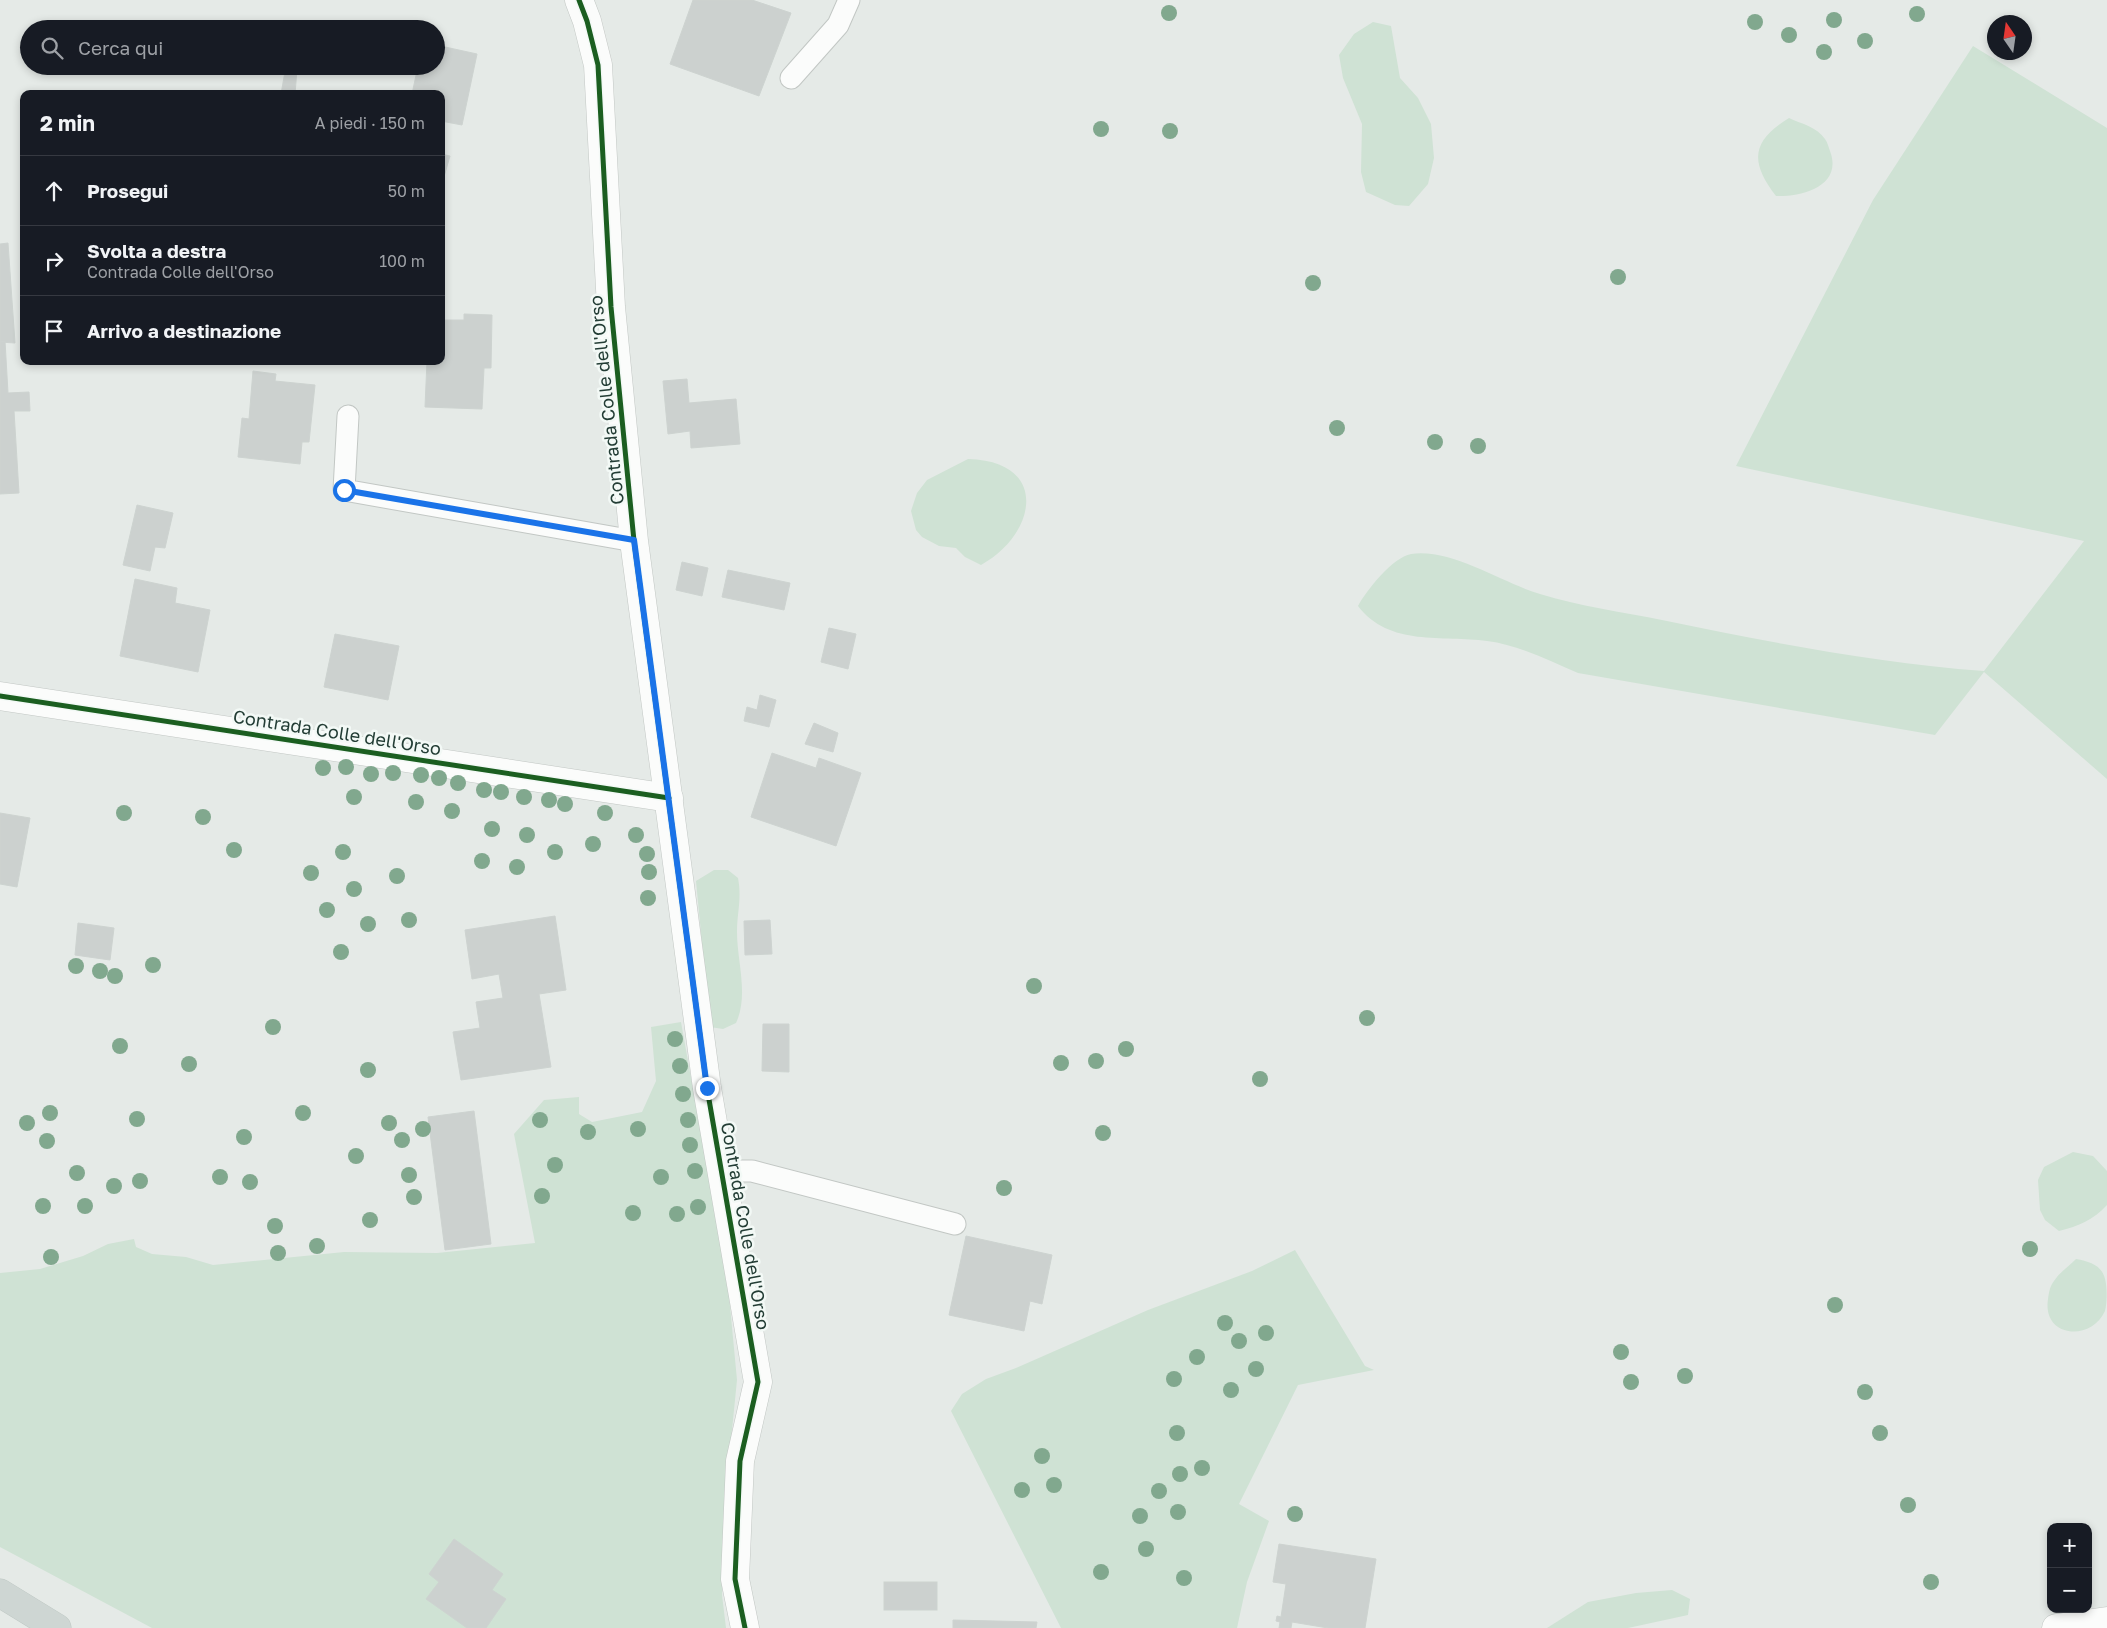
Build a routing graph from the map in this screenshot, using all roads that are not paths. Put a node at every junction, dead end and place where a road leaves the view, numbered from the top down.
1 (578, 0) edge
2 (849, 0) edge
3 (791, 78) dead end
4 (348, 416) dead end
5 (634, 540) junction
6 (0, 696) edge
7 (670, 798) junction
8 (721, 1172) junction
9 (955, 1224) dead end
10 (0, 1593) edge
11 (2107, 1621) edge
12 (57, 1628) edge
13 (745, 1628) edge
14 (2056, 1628) edge

1 - 5 street, Contrada Colle dell'Orso
2 - 3 lane
4 - 5 lane
5 - 7 street, Contrada Colle dell'Orso
6 - 7 street, Contrada Colle dell'Orso
7 - 8 street, Contrada Colle dell'Orso
8 - 9 lane
8 - 13 street, Contrada Colle dell'Orso
10 - 12 main road
11 - 14 street

